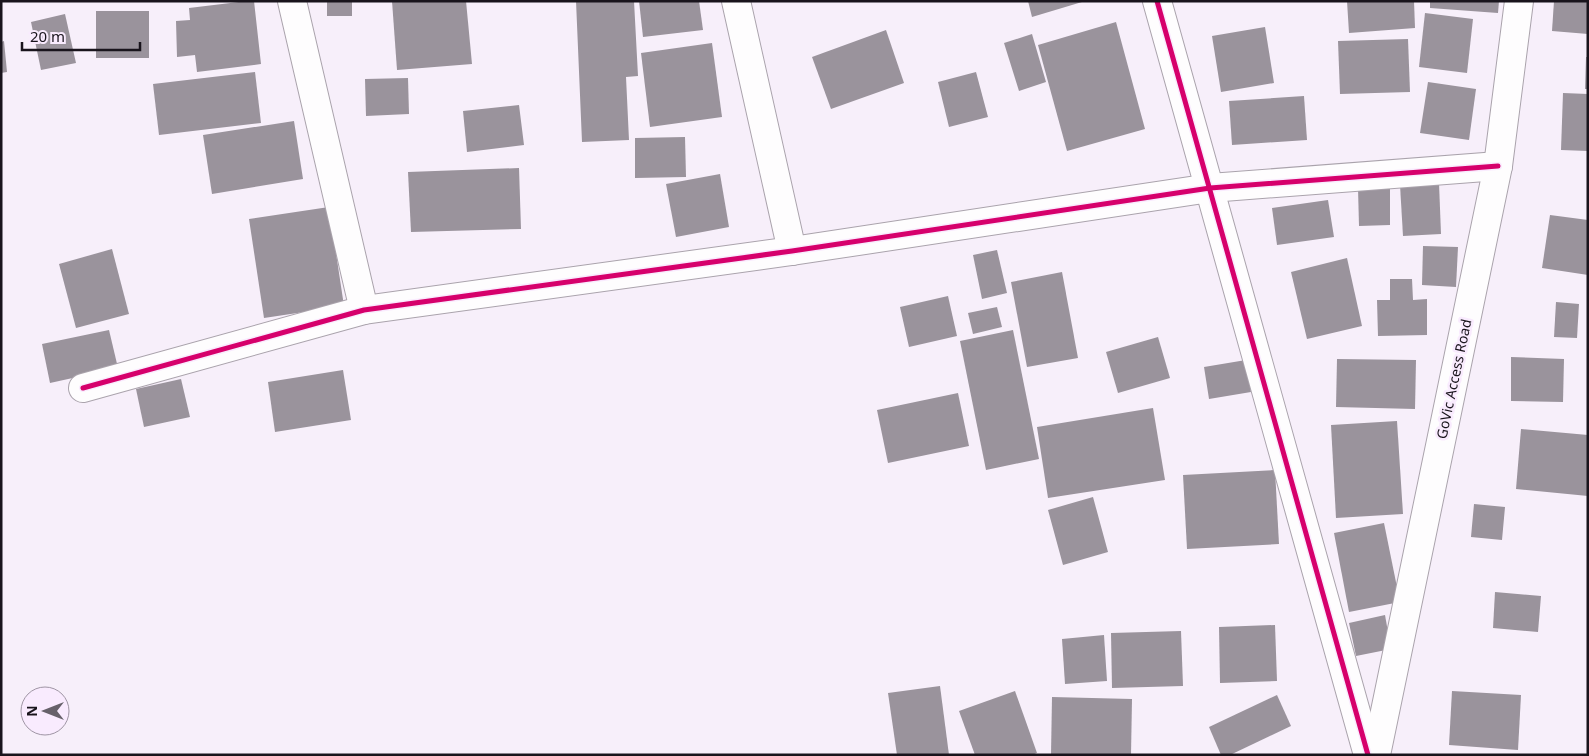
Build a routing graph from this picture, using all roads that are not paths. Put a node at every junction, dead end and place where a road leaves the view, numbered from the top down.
1 (292, 1) edge
2 (736, 1) edge
3 (1157, 1) edge
4 (1519, 1) edge
5 (1498, 166) junction
6 (1210, 188) junction
7 (792, 251) junction
8 (364, 310) junction
9 (83, 388) dead end
10 (1368, 755) edge
11 (1376, 755) edge

1 - 8 street
2 - 7 street
3 - 6 street
4 - 5 street, GoVic Access Road
5 - 6 street
5 - 11 street, GoVic Access Road
6 - 7 street
6 - 10 street
7 - 8 street
8 - 9 street

